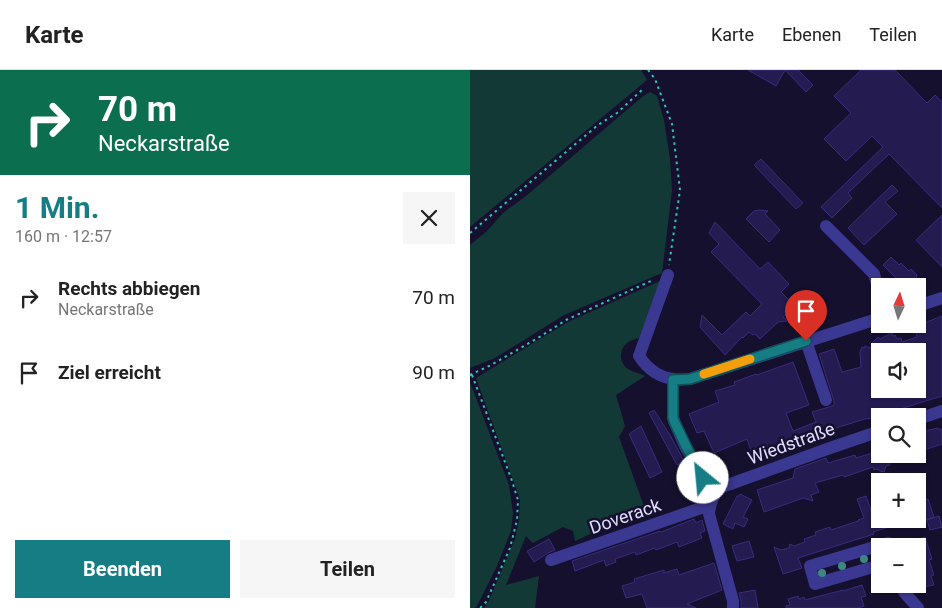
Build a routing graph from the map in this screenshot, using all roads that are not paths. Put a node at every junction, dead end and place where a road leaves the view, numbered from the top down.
1 (826, 226) dead end
2 (668, 275) road end
3 (875, 278) edge
4 (942, 298) edge
5 (926, 303) edge
6 (871, 321) edge
7 (806, 341) junction
8 (673, 380) junction
9 (826, 400) dead end
10 (942, 411) edge
11 (926, 416) edge
12 (871, 434) edge
13 (716, 492) junction
14 (710, 507) junction
15 (871, 548) edge
16 (551, 560) dead end
17 (871, 568) edge
18 (905, 593) edge
19 (733, 608) edge
20 (918, 608) edge

1 - 3 street
2 - 8 street
4 - 5 street
6 - 7 street
7 - 8 street
7 - 9 street
8 - 13 street
10 - 11 street
12 - 13 street, Wiedstraße
13 - 14 street
14 - 16 street, Doverack
14 - 19 street
15 - 17 street
18 - 20 street

